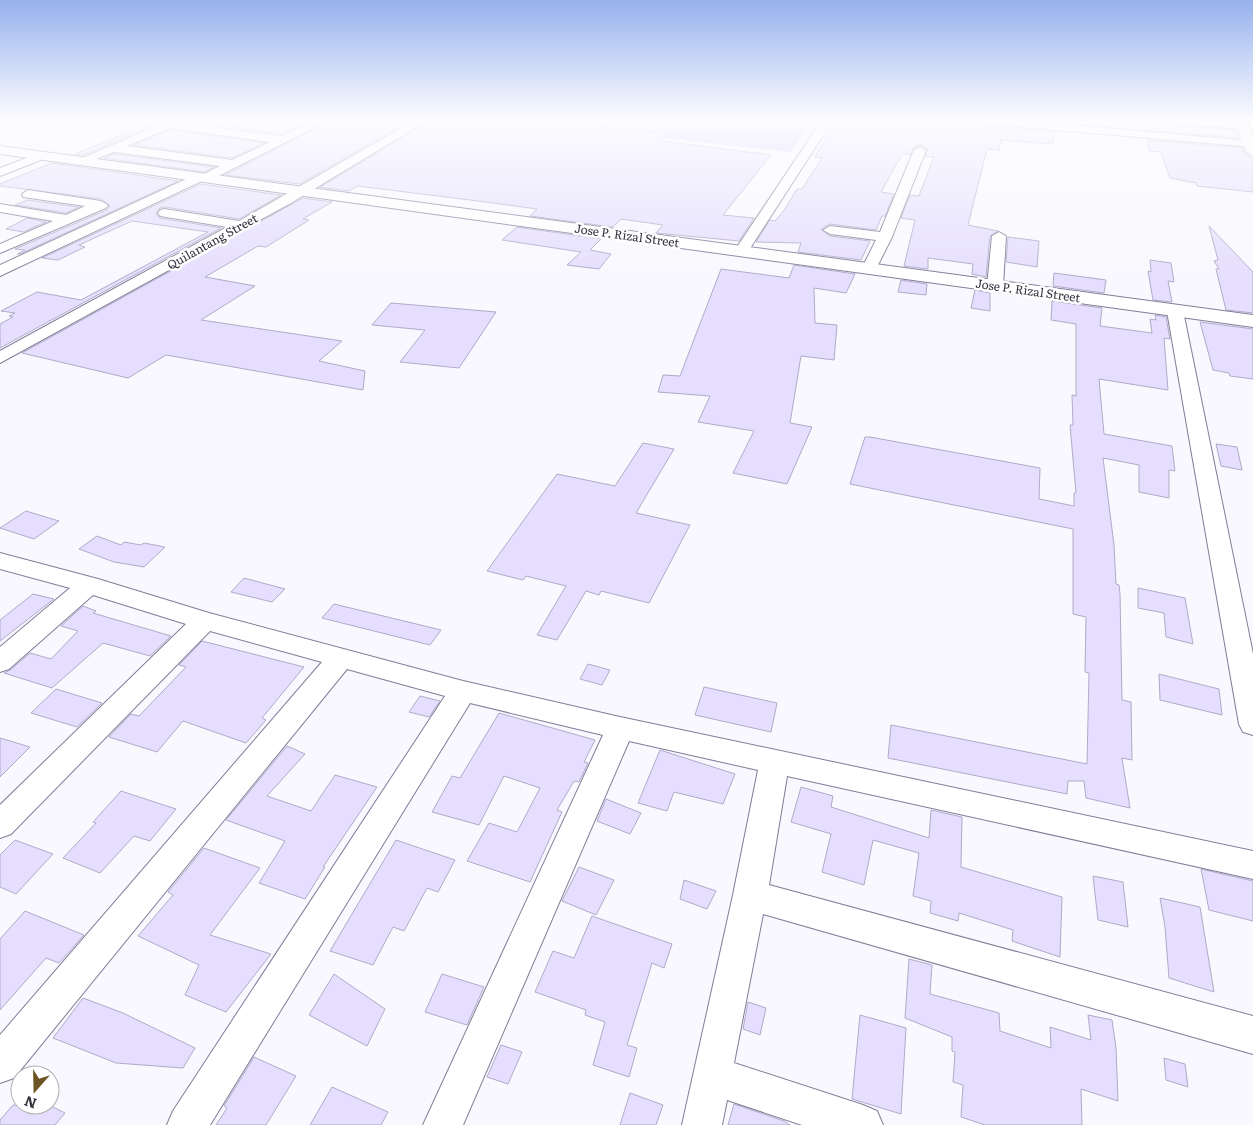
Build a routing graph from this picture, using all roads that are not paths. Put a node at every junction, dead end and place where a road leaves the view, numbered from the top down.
1 (164, 172) edge
2 (215, 172) edge
3 (331, 172) edge
4 (793, 172) edge
5 (911, 172) edge
6 (0, 178) edge
7 (203, 178) junction
8 (299, 191) junction
9 (99, 205) junction
10 (0, 208) edge
11 (130, 210) junction
12 (165, 213) dead end
13 (68, 219) junction
14 (241, 225) junction
15 (830, 230) dead end
16 (8, 232) dead end
17 (31, 235) junction
18 (999, 236) dead end
19 (885, 237) junction
20 (0, 249) edge
21 (742, 250) junction
22 (870, 268) junction
23 (0, 271) edge
24 (996, 286) junction
25 (1175, 311) junction
26 (1253, 321) edge
27 (0, 358) edge
28 (0, 561) edge
29 (89, 585) junction
30 (205, 621) junction
31 (341, 658) junction
32 (0, 662) edge
33 (463, 690) junction
34 (1253, 724) edge
35 (620, 728) junction
36 (775, 760) junction
37 (0, 825) edge
38 (1253, 865) edge
39 (750, 895) junction
40 (1253, 1035) edge
41 (0, 1064) edge
42 (713, 1076) junction
43 (187, 1125) edge
44 (443, 1125) edge
45 (702, 1125) edge
46 (863, 1125) edge

1 - 7 street, Jose P. Rizal Street
2 - 7 street
3 - 8 street, Quilantang Street
4 - 21 street
5 - 19 street
6 - 9 street
7 - 8 street, Jose P. Rizal Street
7 - 11 street
8 - 14 street, Quilantang Street
8 - 21 street, Jose P. Rizal Street
9 - 11 street
9 - 13 street
10 - 13 street
11 - 23 street
12 - 14 street
13 - 17 street
14 - 27 street, Quilantang Street
15 - 19 street
16 - 17 street
17 - 20 street
18 - 24 street
19 - 22 street
21 - 22 street, Jose P. Rizal Street
22 - 24 street, Jose P. Rizal Street
24 - 25 street, Jose P. Rizal Street
25 - 26 street, Jose P. Rizal Street
25 - 34 street
28 - 29 street
29 - 30 street
29 - 32 street
30 - 31 street
30 - 37 street
31 - 33 street
31 - 41 street
33 - 35 street
33 - 43 street
35 - 36 street
35 - 44 street
36 - 38 street
36 - 39 street
39 - 40 street
39 - 42 street
42 - 45 street
42 - 46 street

